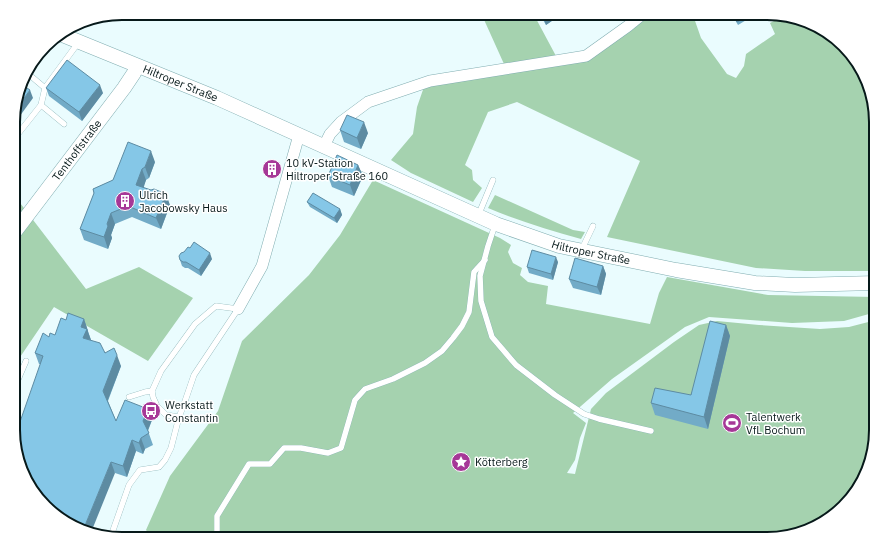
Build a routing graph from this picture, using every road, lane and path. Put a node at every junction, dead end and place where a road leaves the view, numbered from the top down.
1 (635, 20) edge
2 (66, 37) edge
3 (79, 43) junction
4 (137, 66) junction
5 (31, 76) edge
6 (45, 88) junction
7 (41, 105) junction
8 (64, 124) dead end
9 (20, 131) edge
10 (298, 136) junction
11 (324, 146) junction
12 (493, 180) dead end
13 (477, 216) junction
14 (496, 224) junction
15 (20, 225) edge
16 (594, 226) dead end
17 (582, 251) junction
18 (485, 260) junction
19 (869, 283) edge
20 (238, 309) junction
21 (26, 361) dead end
22 (20, 375) edge
23 (152, 392) junction
24 (129, 397) dead end
25 (179, 417) junction
26 (650, 431) dead end
27 (113, 531) edge
28 (217, 532) edge

1 - 11 street
2 - 3 street, Hiltroper Straße
3 - 4 street, Hiltroper Straße
3 - 6 lane
4 - 10 street, Hiltroper Straße
4 - 15 street, Tenthoffstraße
5 - 6 lane
6 - 7 lane
7 - 8 lane
7 - 9 lane
10 - 11 street, Hiltroper Straße
10 - 20 street
11 - 13 street, Hiltroper Straße
12 - 13 lane
13 - 14 street, Hiltroper Straße
14 - 17 street, Hiltroper Straße
14 - 18 lane
16 - 17 lane
17 - 19 street, Hiltroper Straße
18 - 26 lane
18 - 28 lane
20 - 23 lane
20 - 25 lane
21 - 22 lane
23 - 24 lane
23 - 25 lane
25 - 27 lane

